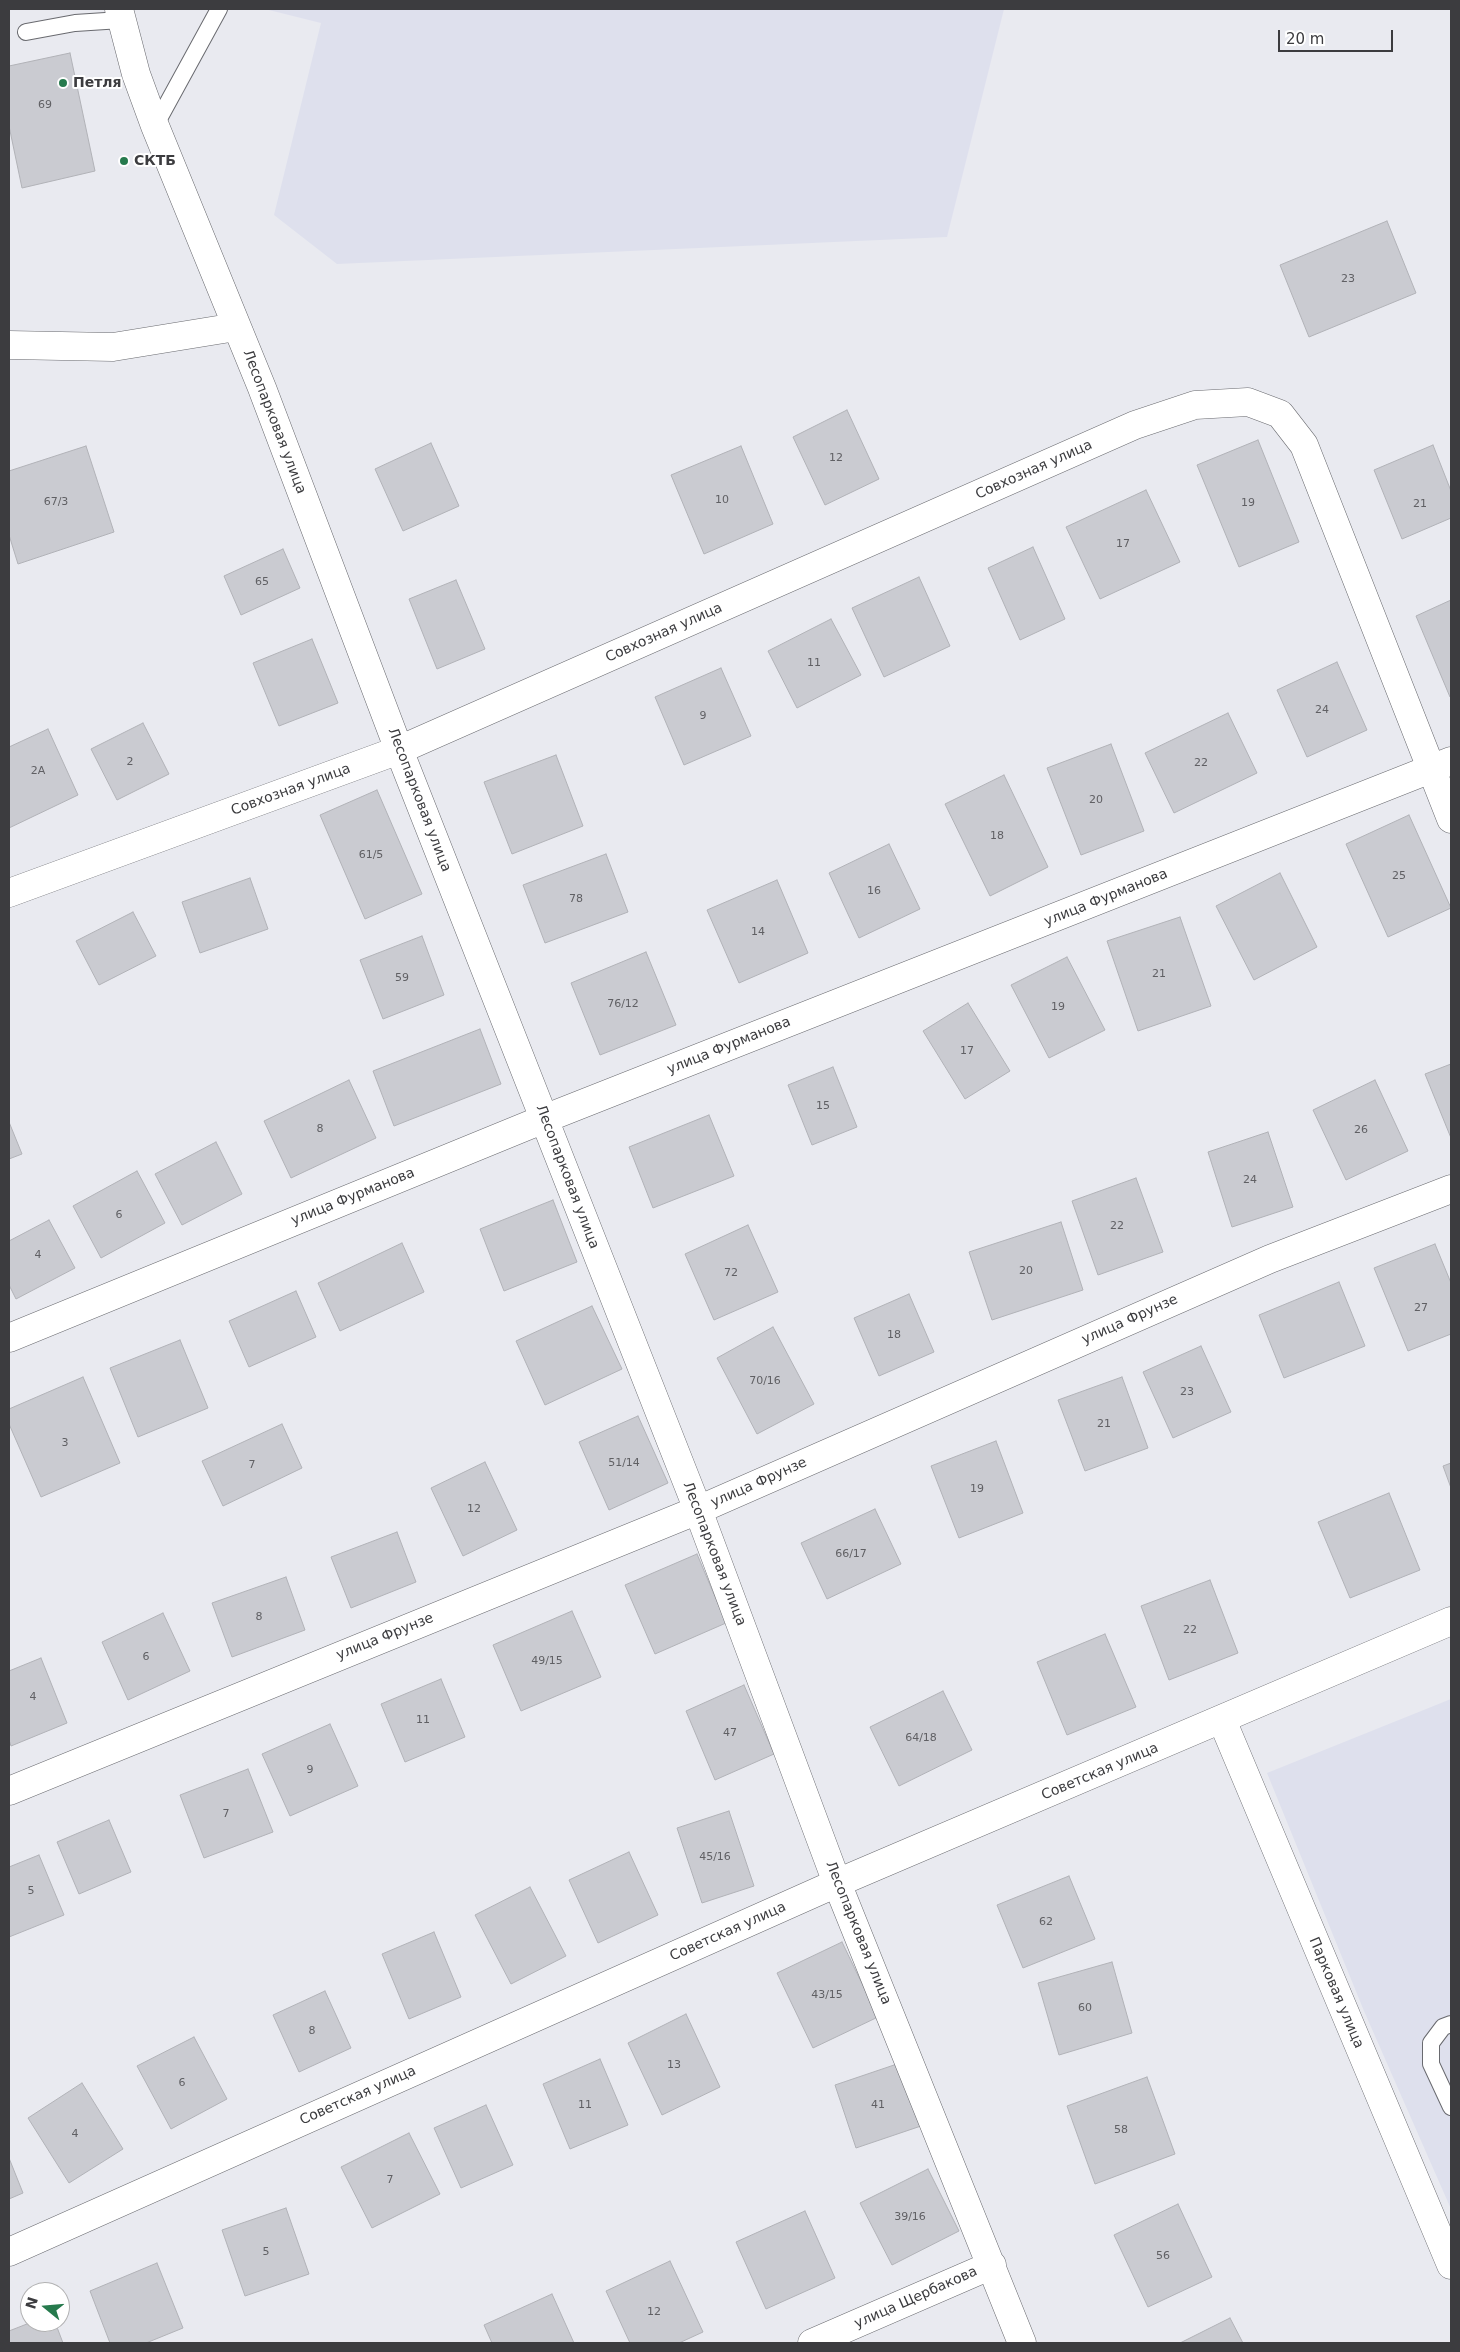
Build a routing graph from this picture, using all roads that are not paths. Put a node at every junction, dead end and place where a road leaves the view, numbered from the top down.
1 (219, 9) edge
2 (120, 15) edge
3 (26, 32) dead end
4 (155, 126) junction
5 (236, 327) junction
6 (9, 344) edge
7 (399, 750) junction
8 (1441, 765) edge
9 (1451, 819) edge
10 (9, 893) edge
11 (544, 1119) junction
12 (1451, 1189) edge
13 (9, 1338) edge
14 (698, 1510) junction
15 (1451, 1621) edge
16 (1222, 1720) junction
17 (9, 1791) edge
18 (837, 1883) junction
19 (1451, 2024) edge
20 (1451, 2107) edge
21 (9, 2252) edge
22 (992, 2265) junction
23 (1451, 2265) edge
24 (812, 2343) edge
25 (1022, 2343) edge

1 - 4 lane
2 - 3 lane
2 - 4 street, Лесопарковая улица
4 - 5 street, Лесопарковая улица
5 - 6 street
5 - 7 street, Лесопарковая улица
7 - 8 street, Совхозная улица
7 - 10 street, Совхозная улица
7 - 11 street, Лесопарковая улица
8 - 9 street, Совхозная улица
8 - 11 street, улица Фурманова
11 - 13 street, улица Фурманова
11 - 14 street, Лесопарковая улица
12 - 14 street, улица Фрунзе
14 - 17 street, улица Фрунзе
14 - 18 street, Лесопарковая улица
15 - 16 street, Советская улица
16 - 18 street, Советская улица
16 - 23 street, Парковая улица
18 - 21 street, Советская улица
18 - 22 street, Лесопарковая улица
19 - 20 lane
22 - 24 street, улица Щербакова
22 - 25 street, Лесопарковая улица

